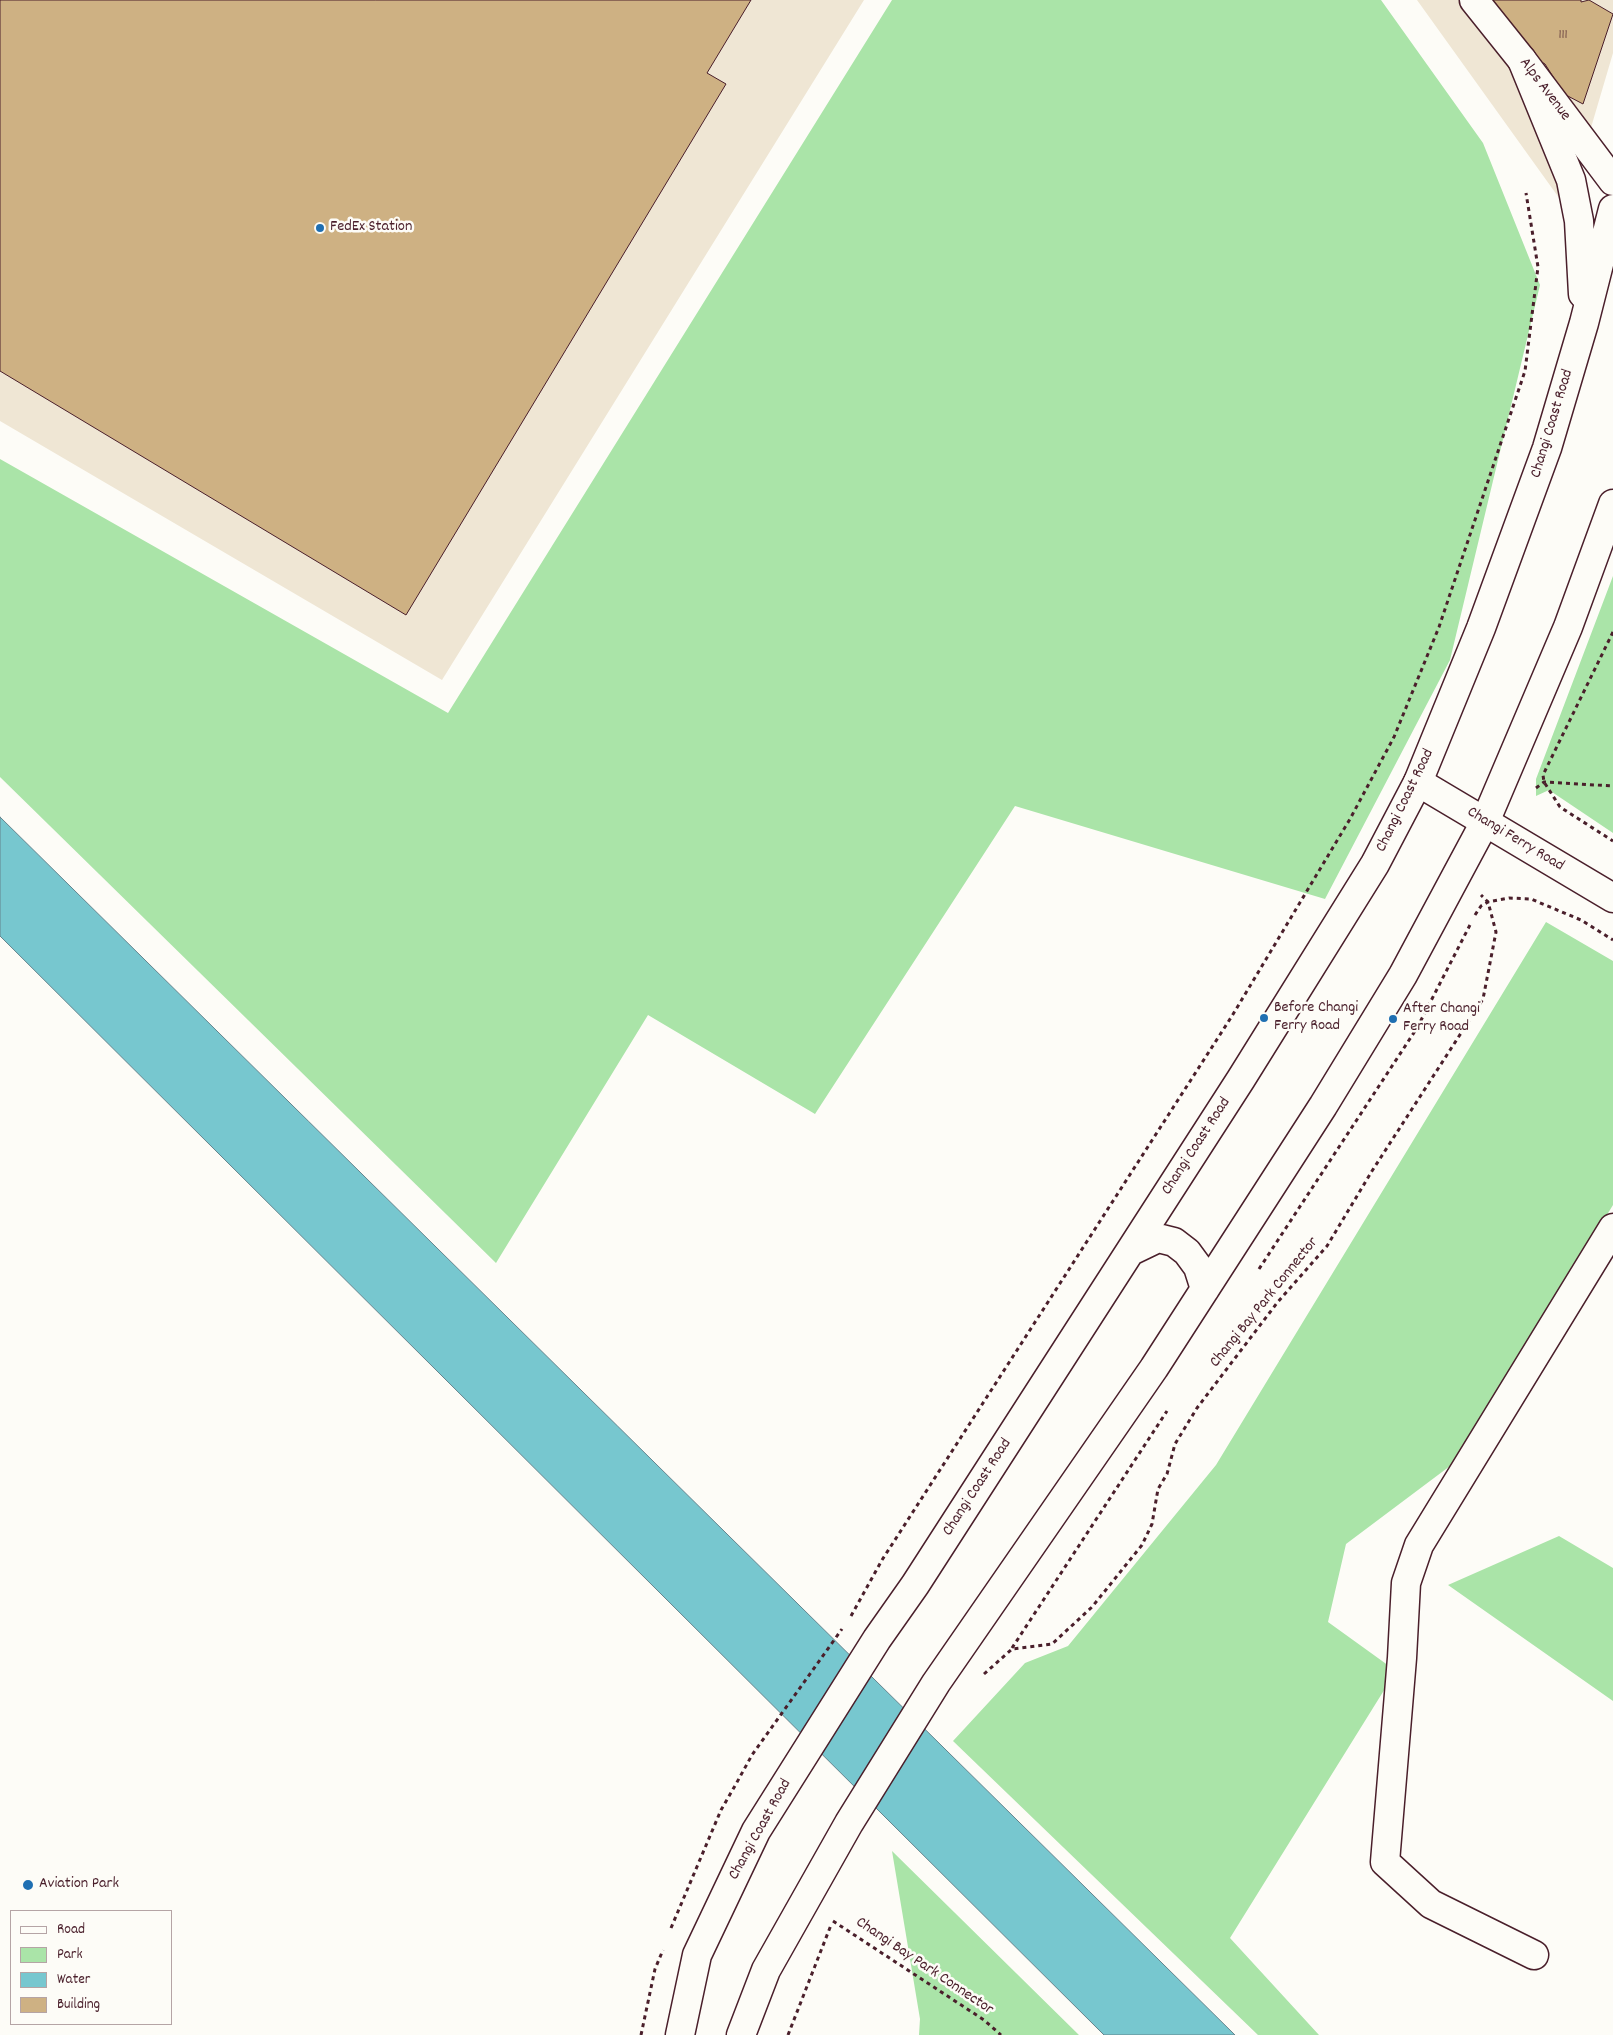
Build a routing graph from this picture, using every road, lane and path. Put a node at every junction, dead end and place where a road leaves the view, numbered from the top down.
1 (1474, 0) edge
2 (1522, 60) junction
3 (1613, 181) edge
4 (1526, 193) dead end
5 (1613, 209) edge
6 (1584, 323) junction
7 (1613, 504) edge
8 (1613, 632) edge
9 (1418, 782) junction
10 (1544, 782) junction
11 (1613, 786) edge
12 (1485, 822) junction
13 (1613, 841) edge
14 (1479, 892) dead end
15 (1613, 898) edge
16 (1488, 902) junction
17 (1613, 940) edge
18 (1613, 1228) edge
19 (1131, 1250) junction
20 (1205, 1290) junction
21 (850, 1618) dead end
22 (844, 1627) dead end
23 (984, 1674) dead end
24 (752, 1756) dead end
25 (1534, 1955) dead end
26 (680, 2035) edge
27 (741, 2035) edge
28 (788, 2035) edge
29 (1001, 2035) edge

1 - 2 main road, Alps Avenue
2 - 3 main road, Alps Avenue
2 - 6 main road
4 - 21 path
5 - 6 main road, Changi Coast Road
6 - 9 main road, Changi Coast Road
7 - 12 main road
8 - 10 path
9 - 12 main road, Changi Ferry Road
9 - 19 main road, Changi Coast Road
10 - 11 path
10 - 13 path
12 - 15 main road, Changi Ferry Road
12 - 20 main road
14 - 16 path, Changi Bay Park Connector
16 - 17 path
16 - 23 path, Changi Bay Park Connector
18 - 25 main road
19 - 20 main road
19 - 26 main road, Changi Coast Road
20 - 27 main road
22 - 24 path
28 - 29 path, Changi Bay Park Connector

